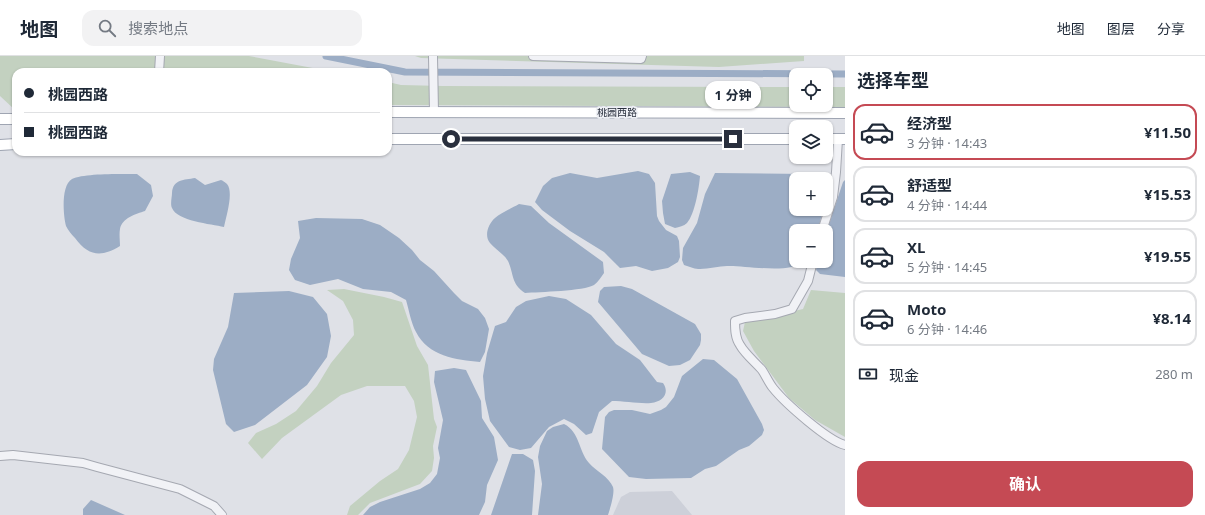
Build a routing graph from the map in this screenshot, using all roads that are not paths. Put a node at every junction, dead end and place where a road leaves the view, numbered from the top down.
1 (160, 56) edge
2 (433, 56) edge
3 (533, 56) edge
4 (642, 56) edge
5 (568, 57) edge
6 (159, 68) edge
7 (392, 112) edge
8 (434, 112) junction
9 (845, 113) edge
10 (392, 139) edge
11 (789, 139) edge
12 (842, 139) edge
13 (12, 144) edge
14 (0, 145) edge
15 (824, 224) edge
16 (811, 268) edge
17 (845, 445) edge
18 (0, 456) edge
19 (222, 515) edge

1 - 6 street
2 - 8 street
3 - 5 street
4 - 5 street
7 - 8 main road, 桃园西路
8 - 9 main road, 桃园西路
10 - 11 main road
12 - 15 street
13 - 14 main road
16 - 17 street
18 - 19 street

